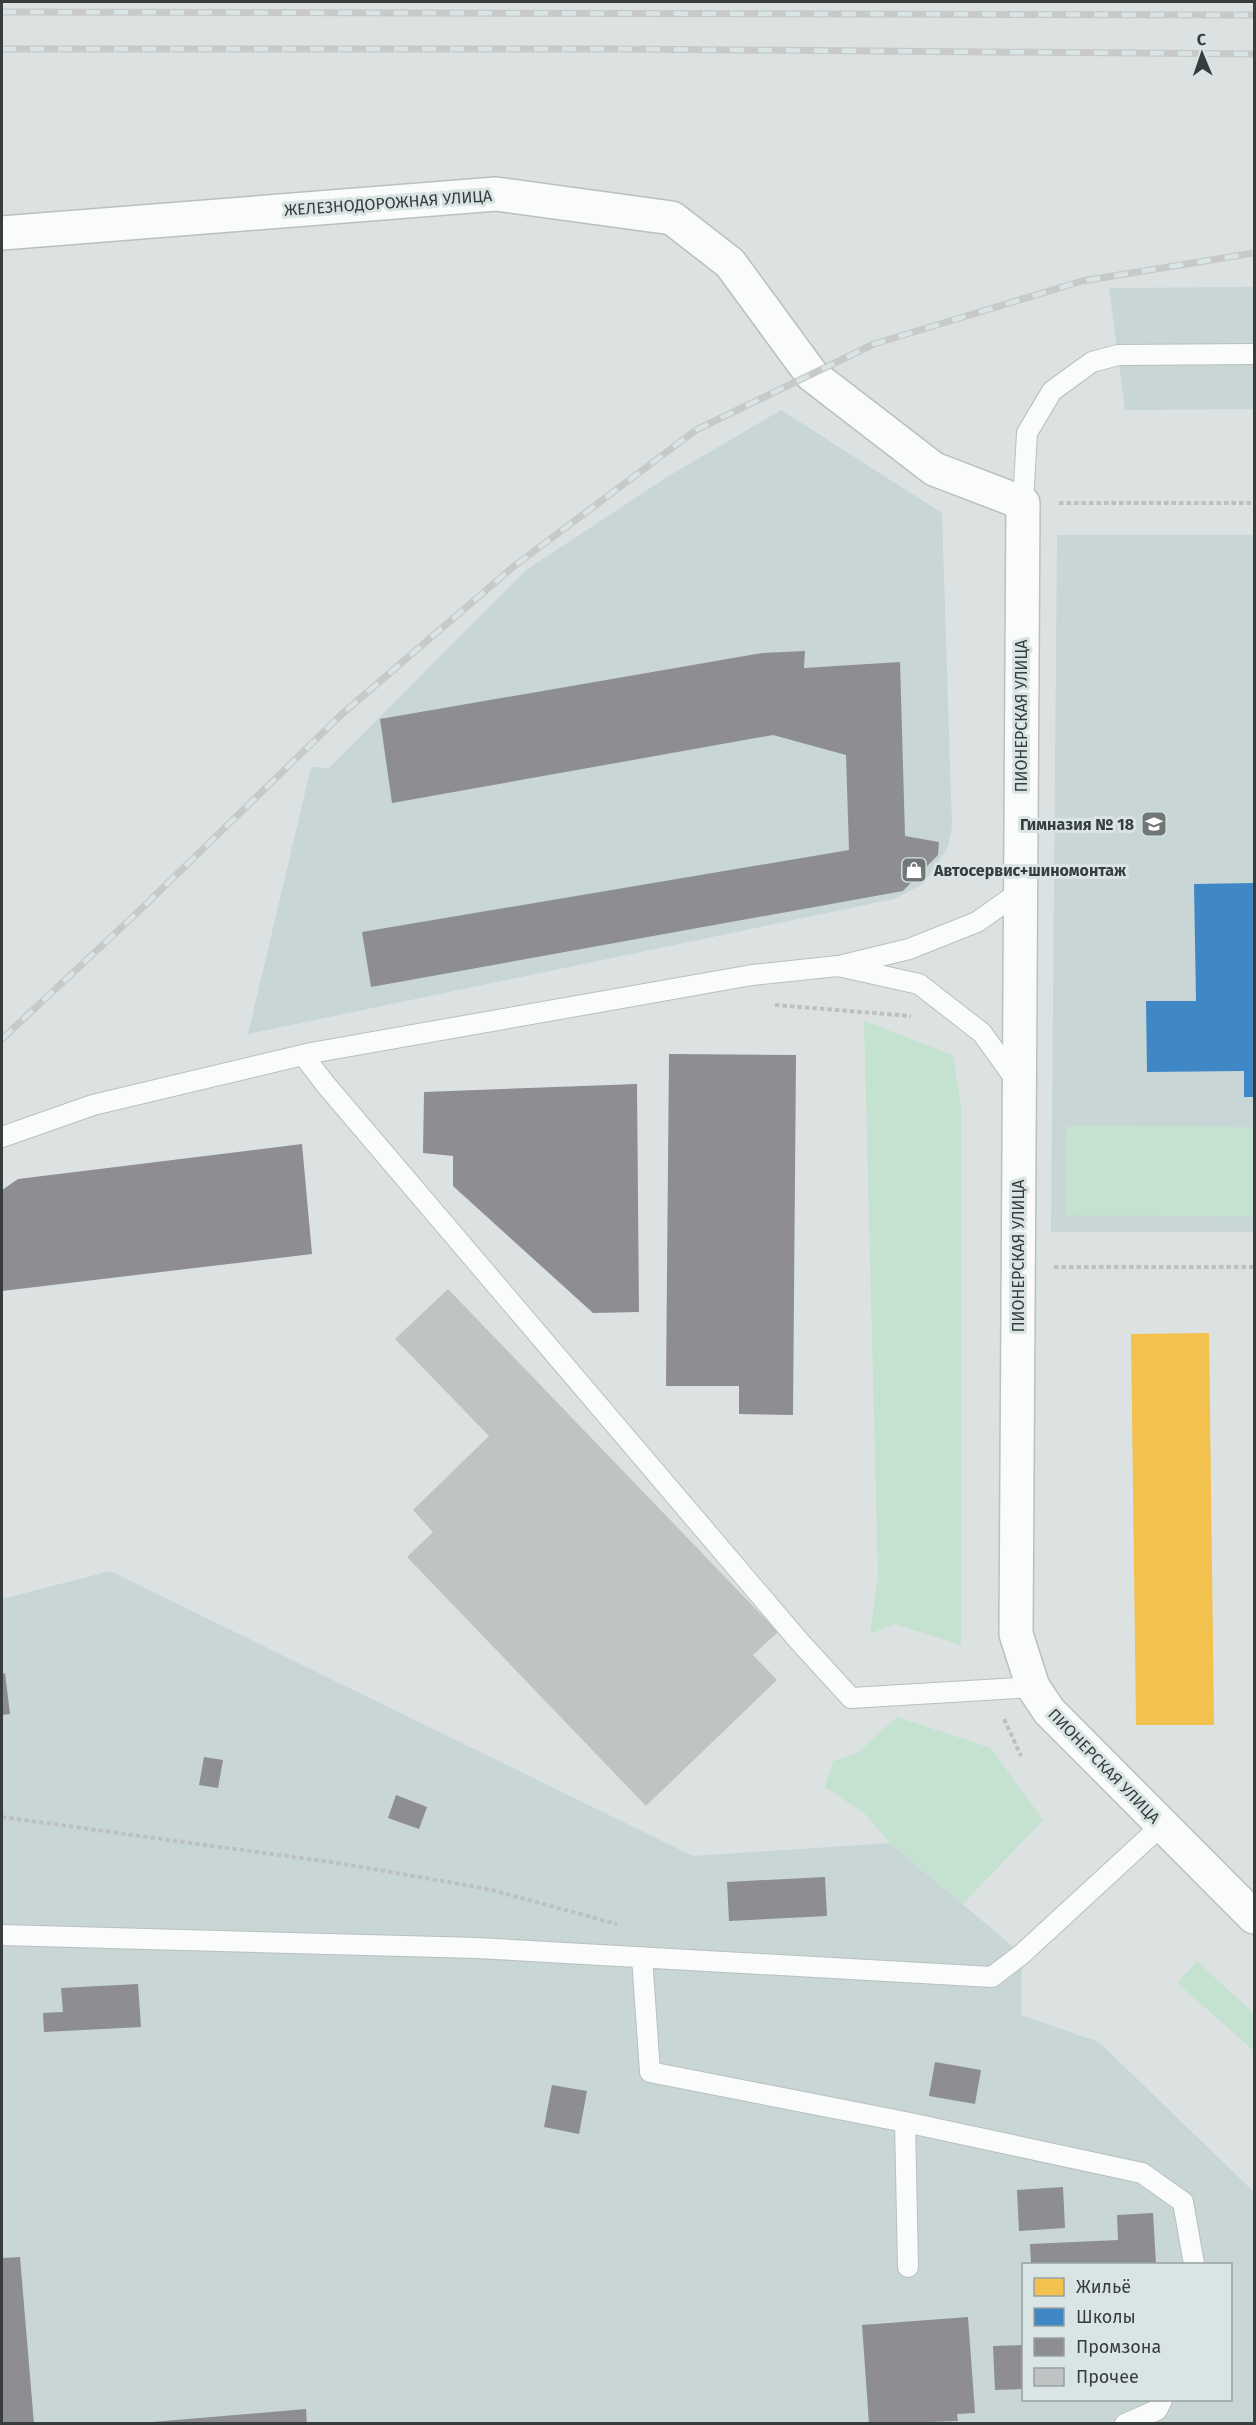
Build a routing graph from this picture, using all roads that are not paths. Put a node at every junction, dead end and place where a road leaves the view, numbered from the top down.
1 (2, 232) edge
2 (1254, 354) edge
3 (1023, 503) junction
4 (1021, 891) junction
5 (838, 966) junction
6 (303, 1055) junction
7 (1019, 1085) junction
8 (2, 1137) edge
9 (1033, 1687) junction
10 (1162, 1825) junction
11 (1254, 1917) edge
12 (2, 1935) edge
13 (642, 1957) junction
14 (905, 2122) junction
15 (1194, 2263) edge
16 (908, 2267) dead end
17 (1162, 2401) edge
18 (1125, 2424) edge

1 - 3 street, ЖЕЛЕЗНОДОРОЖНАЯ УЛИЦА
2 - 3 lane
3 - 4 street, ПИОНЕРСКАЯ УЛИЦА
4 - 5 lane
4 - 7 street, ПИОНЕРСКАЯ УЛИЦА
5 - 6 lane
5 - 7 lane
6 - 8 lane
6 - 9 lane
7 - 9 street, ПИОНЕРСКАЯ УЛИЦА
9 - 10 street, ПИОНЕРСКАЯ УЛИЦА
10 - 11 street, ПИОНЕРСКАЯ УЛИЦА
10 - 13 lane
12 - 13 lane
13 - 14 lane
14 - 15 lane
14 - 16 lane
17 - 18 lane

